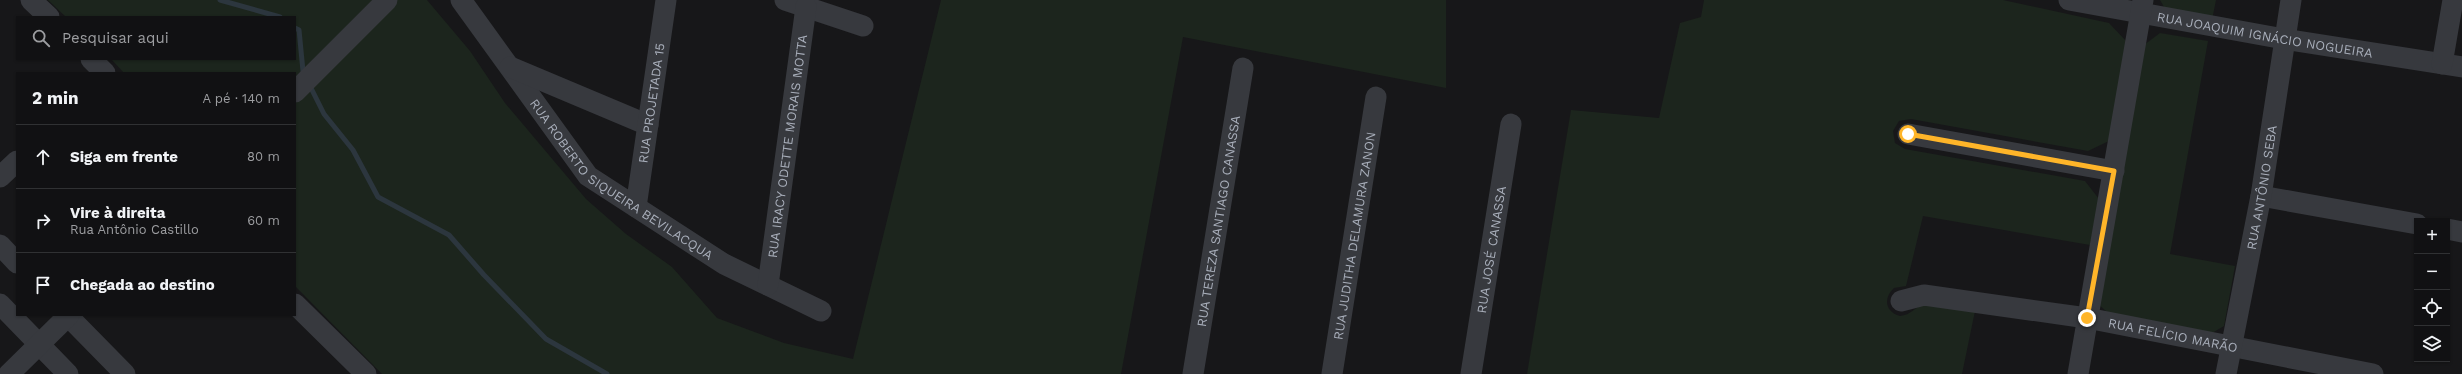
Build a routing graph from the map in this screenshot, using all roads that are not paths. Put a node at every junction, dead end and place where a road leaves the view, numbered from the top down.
1 (31, 0) edge
2 (387, 0) edge
3 (461, 0) edge
4 (666, 0) edge
5 (785, 0) edge
6 (2068, 0) edge
7 (2291, 0) edge
8 (2453, 0) edge
9 (806, 7) junction
10 (2142, 7) edge
11 (48, 16) edge
12 (863, 26) dead end
13 (2284, 39) junction
14 (92, 60) edge
15 (509, 66) junction
16 (2452, 66) edge
17 (1243, 68) dead end
18 (104, 72) edge
19 (296, 91) edge
20 (1376, 97) dead end
21 (1511, 124) dead end
22 (648, 125) junction
23 (1908, 134) dead end
24 (16, 162) edge
25 (2114, 171) junction
26 (0, 178) edge
27 (2260, 196) junction
28 (636, 207) junction
29 (2414, 223) edge
30 (2450, 230) edge
31 (2462, 232) edge
32 (0, 245) edge
33 (16, 262) edge
34 (768, 285) junction
35 (1901, 301) dead end
36 (0, 304) edge
37 (296, 305) edge
38 (821, 311) dead end
39 (67, 316) edge
40 (69, 316) edge
41 (2087, 318) junction
42 (40, 344) junction
43 (2232, 345) junction
44 (9, 374) edge
45 (68, 374) edge
46 (124, 374) edge
47 (366, 374) edge
48 (1193, 374) edge
49 (1332, 374) edge
50 (1471, 374) edge
51 (2078, 374) edge
52 (2226, 374) edge
53 (2373, 374) edge

1 - 11 street
2 - 19 street
3 - 15 street, RUA ROBERTO SIQUEIRA BEVILACQUA
4 - 22 street, RUA PROJETADA 15
5 - 9 street
6 - 10 street, RUA JOAQUIM IGNÁCIO NOGUEIRA
7 - 13 street, RUA ANTÔNIO SEBA
8 - 16 street
9 - 12 street
9 - 34 street, RUA IRACY ODETTE MORAIS MOTTA
10 - 13 street, RUA JOAQUIM IGNÁCIO NOGUEIRA
10 - 25 street
13 - 16 street, RUA JOAQUIM IGNÁCIO NOGUEIRA
13 - 27 street, RUA ANTÔNIO SEBA
14 - 18 street
15 - 22 street
15 - 28 street, RUA ROBERTO SIQUEIRA BEVILACQUA
17 - 48 street, RUA TEREZA SANTIAGO CANASSA
20 - 49 street, RUA JUDITHA DELAMURA ZANON
21 - 50 street, RUA JOSÉ CANASSA
22 - 28 street, RUA PROJETADA 15
23 - 25 street
24 - 26 street
25 - 41 street
27 - 29 street
27 - 43 street, RUA ANTÔNIO SEBA
28 - 34 street, RUA ROBERTO SIQUEIRA BEVILACQUA
30 - 31 street
32 - 33 street
34 - 38 street, RUA ROBERTO SIQUEIRA BEVILACQUA
35 - 41 street, RUA FELÍCIO MARÃO
36 - 42 street
37 - 47 street
39 - 42 street
40 - 46 street
41 - 43 street, RUA FELÍCIO MARÃO
41 - 51 street
42 - 44 street
42 - 45 street
43 - 52 street, RUA ANTÔNIO SEBA
43 - 53 street, RUA FELÍCIO MARÃO

